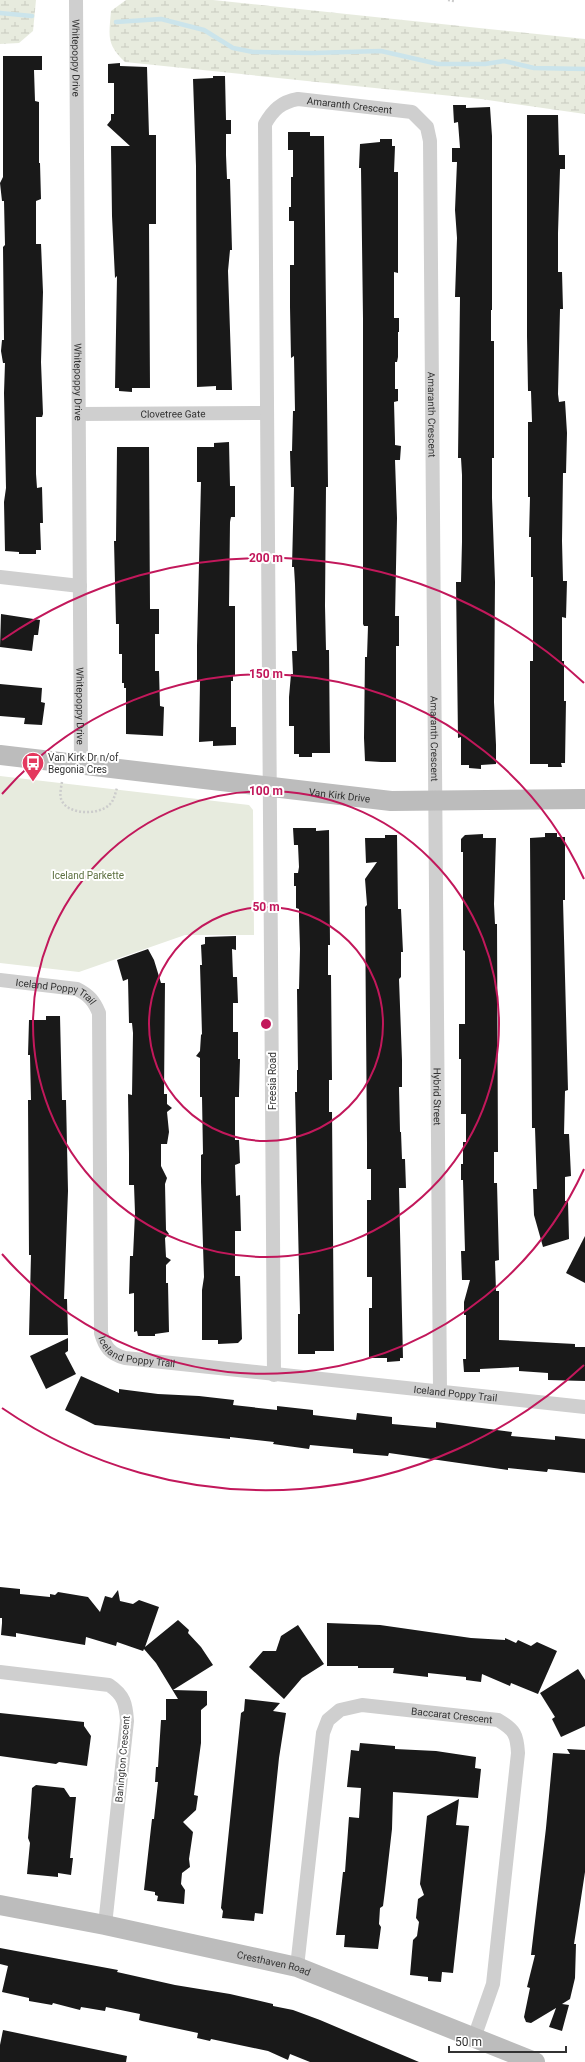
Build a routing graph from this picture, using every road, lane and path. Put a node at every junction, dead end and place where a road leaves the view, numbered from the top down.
1 (76, 0) edge
2 (448, 0) edge
3 (454, 1) edge
4 (267, 413) junction
5 (79, 414) junction
6 (0, 577) edge
7 (80, 586) junction
8 (0, 755) edge
9 (82, 765) junction
10 (62, 782) dead end
11 (270, 787) junction
12 (117, 788) dead end
13 (585, 799) edge
14 (435, 802) junction
15 (0, 980) edge
16 (274, 1375) junction
17 (440, 1392) junction
18 (585, 1407) edge
19 (0, 1672) edge
20 (0, 1905) edge
21 (105, 1925) junction
22 (297, 1967) junction
23 (474, 2038) junction
24 (535, 2062) edge

1 - 5 street, Whitepoppy Drive
2 - 3 path
4 - 5 street, Clovetree Gate
4 - 11 street, Amaranth Crescent
4 - 14 street, Amaranth Crescent
5 - 7 street, Whitepoppy Drive
6 - 7 street
7 - 9 street, Whitepoppy Drive
8 - 9 street, Van Kirk Drive
9 - 11 street, Van Kirk Drive
10 - 12 path
11 - 14 street, Van Kirk Drive
11 - 16 street, Freesia Road
13 - 14 street, Van Kirk Drive
14 - 17 street, Hybrid Street
15 - 16 street, Iceland Poppy Trail
16 - 17 street, Iceland Poppy Trail
17 - 18 street, Iceland Poppy Trail
19 - 21 street, Banington Crescent
20 - 21 street, Cresthaven Road
21 - 22 street, Cresthaven Road
22 - 23 street, Cresthaven Road
22 - 23 street, Baccarat Crescent
23 - 24 street, Cresthaven Road

